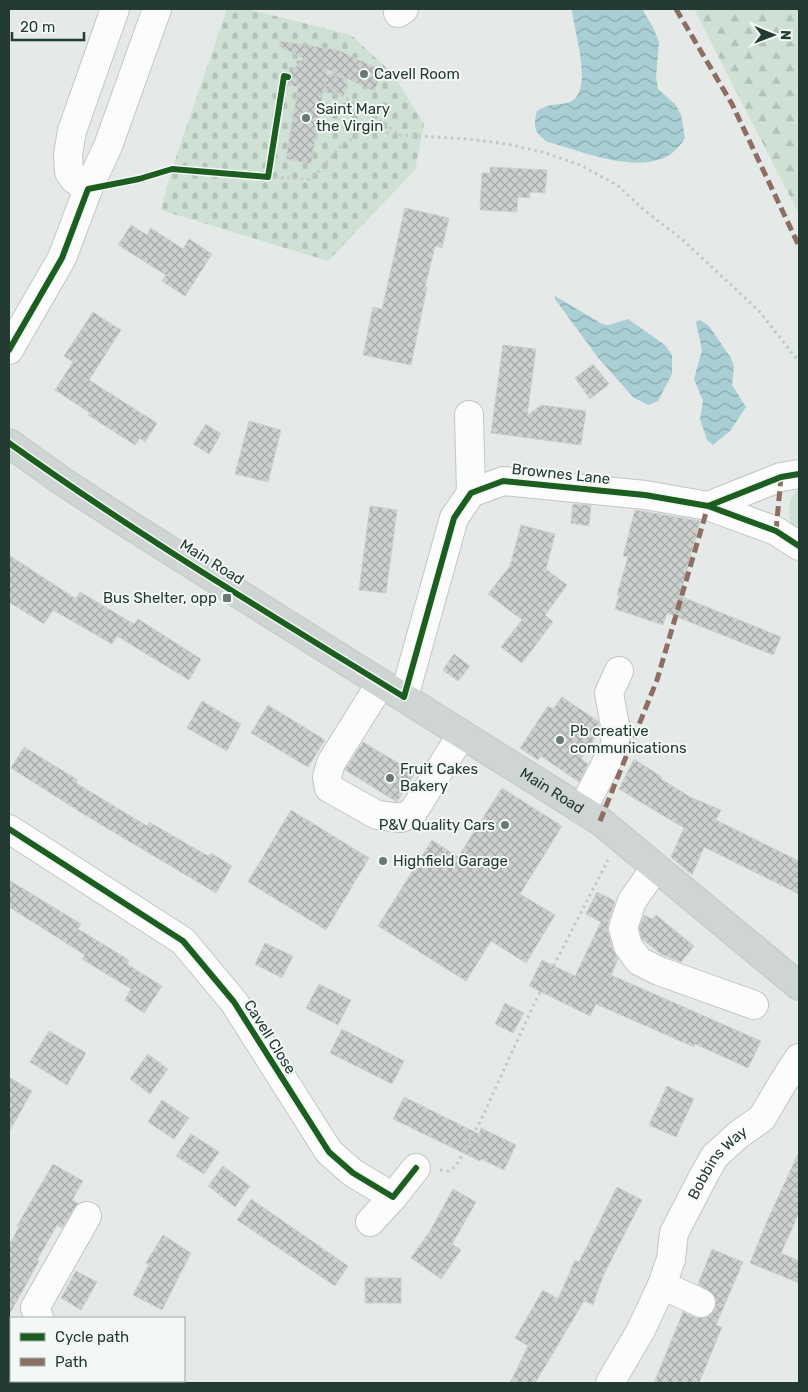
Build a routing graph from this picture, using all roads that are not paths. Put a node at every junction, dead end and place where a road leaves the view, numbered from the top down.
1 (114, 9) edge
2 (157, 9) edge
3 (88, 189) junction
4 (9, 350) edge
5 (469, 415) dead end
6 (9, 444) edge
7 (799, 474) edge
8 (471, 493) junction
9 (708, 506) junction
10 (799, 546) edge
11 (619, 671) dead end
12 (381, 683) junction
13 (404, 697) junction
14 (462, 734) junction
15 (582, 810) junction
16 (9, 829) edge
17 (655, 868) junction
18 (799, 986) edge
19 (754, 1004) dead end
20 (799, 1058) edge
21 (416, 1168) dead end
22 (393, 1197) junction
23 (87, 1216) dead end
24 (370, 1222) dead end
25 (662, 1285) junction
26 (701, 1302) dead end
27 (39, 1317) edge
28 (610, 1383) edge

1 - 3 street
2 - 3 street
3 - 4 street
5 - 8 street
6 - 12 main road, Main Road
7 - 9 street
8 - 9 street, Brownes Lane
8 - 13 street
9 - 10 street, Brownes Lane
11 - 15 street
12 - 13 main road, Main Road
12 - 14 street
13 - 14 main road, Main Road
14 - 15 main road, Main Road
15 - 17 main road, Main Road
16 - 22 street, Cavell Close
17 - 18 main road, Main Road
17 - 19 street
20 - 25 street, Bobbins Way
21 - 22 street
22 - 24 street
23 - 27 street
25 - 26 street
25 - 28 street, Bobbins Way

